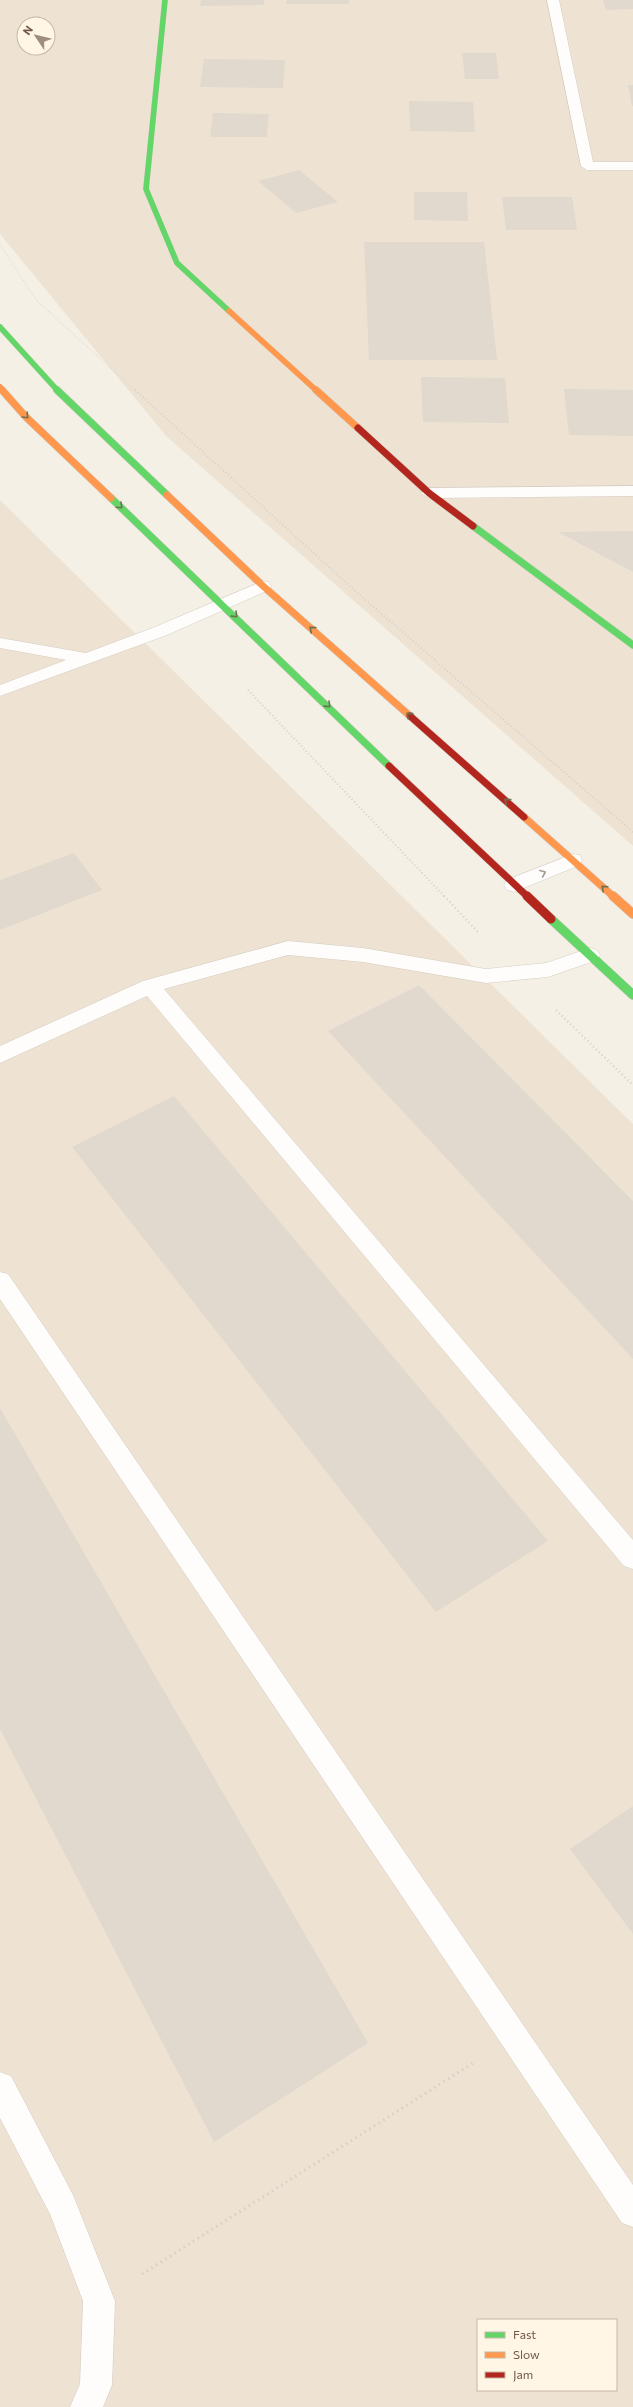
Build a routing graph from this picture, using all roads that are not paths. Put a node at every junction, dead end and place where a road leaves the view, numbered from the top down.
1 (165, 0) edge
2 (553, 0) edge
3 (633, 166) edge
4 (0, 327) edge
5 (0, 387) edge
6 (633, 491) edge
7 (429, 493) junction
8 (263, 586) junction
9 (222, 603) junction
10 (0, 643) edge
11 (633, 645) edge
12 (84, 658) junction
13 (0, 691) edge
14 (573, 860) junction
15 (514, 885) junction
16 (633, 914) edge
17 (590, 955) junction
18 (150, 986) junction
19 (633, 995) edge
20 (0, 1056) edge
21 (0, 1281) edge
22 (633, 1558) edge
23 (0, 2087) edge
24 (633, 2212) edge
25 (86, 2407) edge

1 - 7 main road
2 - 3 street
4 - 8 main road
5 -> 9 main road
6 - 7 street
7 - 11 main road
8 - 9 street
14 -> 8 main road
9 - 12 street
9 -> 15 main road
10 - 12 street
12 - 13 street
15 -> 14 street
16 -> 14 main road
15 - 17 main road
17 - 18 street
17 - 19 main road
18 - 20 street
18 - 22 street
21 - 24 street
23 - 25 street

